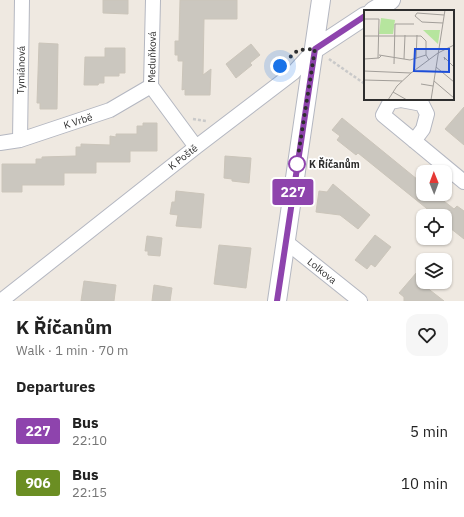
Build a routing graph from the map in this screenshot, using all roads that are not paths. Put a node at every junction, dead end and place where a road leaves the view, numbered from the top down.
1 (22, 0) edge
2 (154, 0) edge
3 (321, 0) edge
4 (391, 0) edge
5 (375, 10) edge
6 (364, 17) edge
7 (315, 49) junction
8 (151, 86) junction
9 (20, 140) junction
10 (414, 141) dead end
11 (0, 143) edge
12 (196, 147) junction
13 (464, 182) edge
14 (285, 241) junction
15 (1, 301) edge
16 (276, 301) edge
17 (360, 301) edge

1 - 9 street, Tymiánová
2 - 8 street, Meduňková
3 - 7 street
4 - 5 street
6 - 7 street, K Poště
7 - 12 street, K Poště
7 - 14 street
8 - 9 street, K Vrbě
8 - 12 street, Meduňková
9 - 11 street, K Vrbě
10 - 13 street
12 - 15 street, K Poště
14 - 16 street
14 - 17 street, Lolkova

